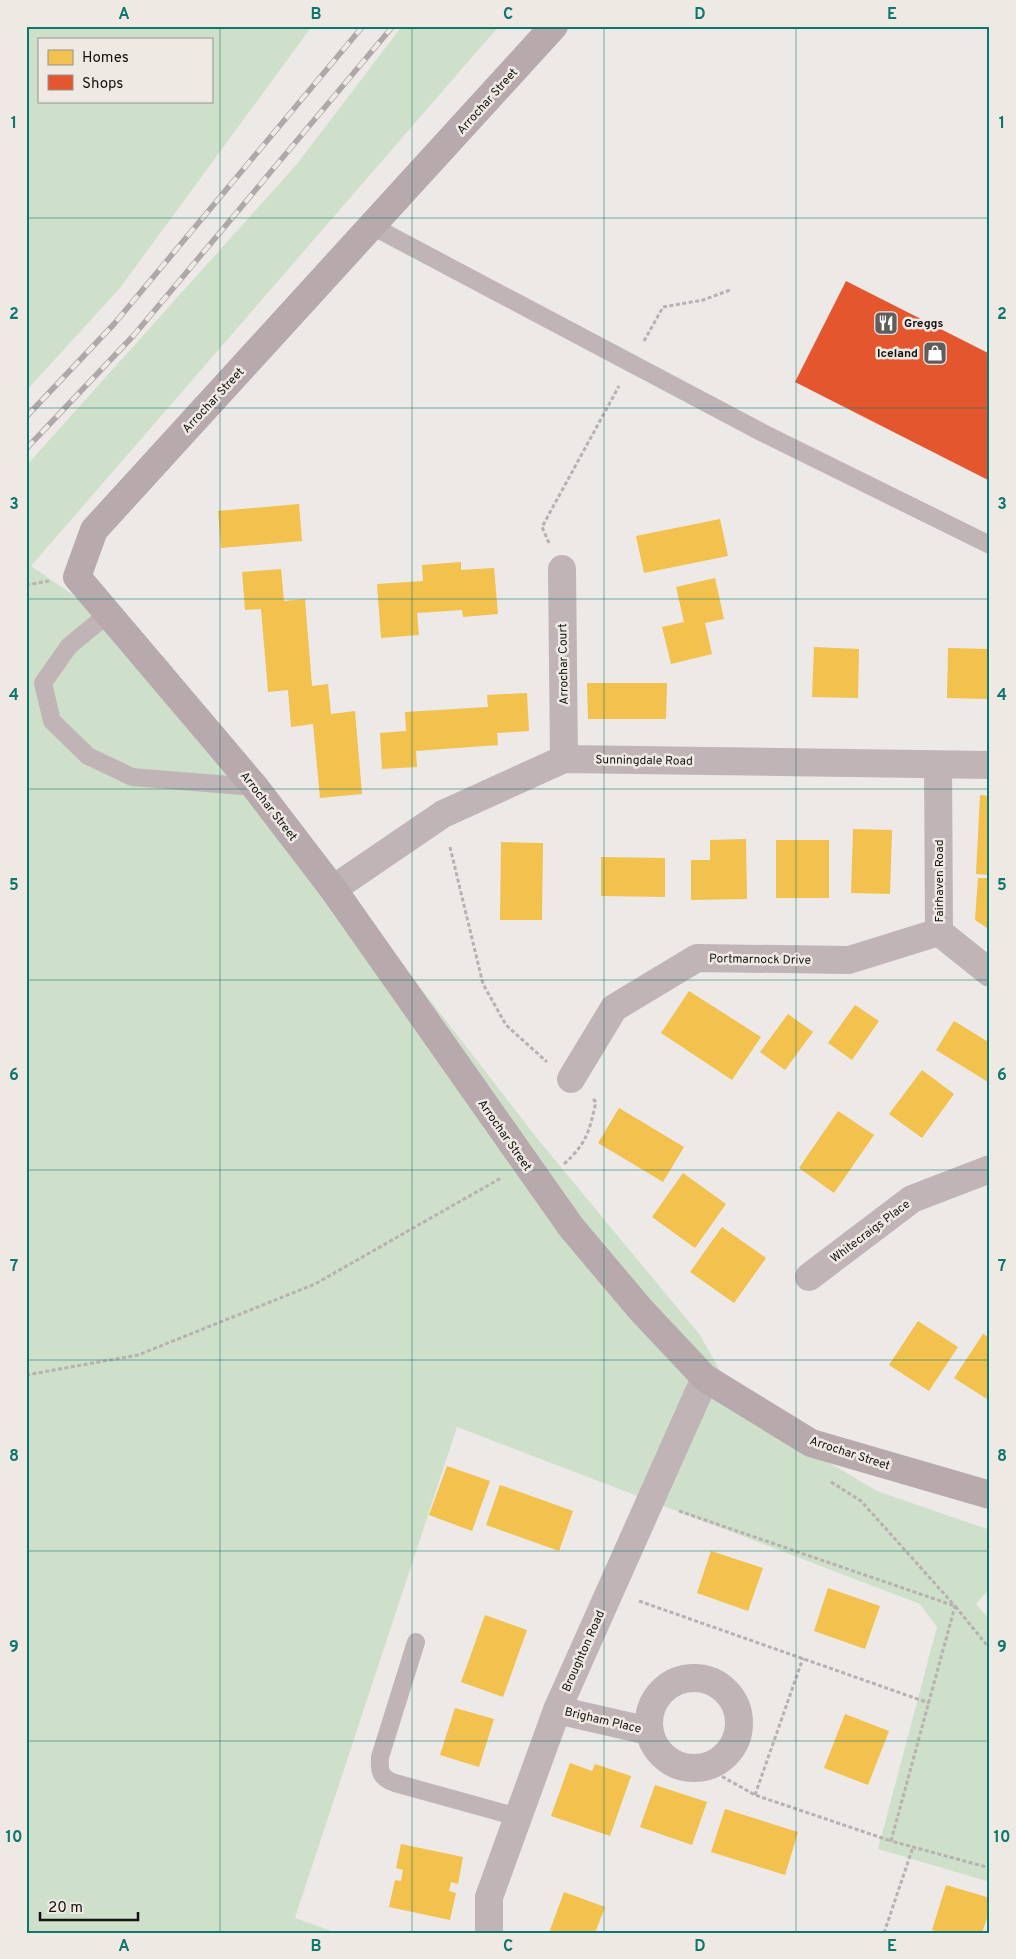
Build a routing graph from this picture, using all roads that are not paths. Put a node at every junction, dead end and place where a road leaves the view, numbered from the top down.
1 (554, 26) edge
2 (372, 226) junction
3 (990, 545) edge
4 (562, 569) road end
5 (108, 614) junction
6 (564, 759) junction
7 (938, 765) junction
8 (990, 765) edge
9 (255, 787) junction
10 (333, 890) junction
11 (939, 932) junction
12 (990, 973) edge
13 (571, 1079) road end
14 (990, 1169) edge
15 (809, 1277) dead end
16 (704, 1378) junction
17 (990, 1495) edge
18 (416, 1642) dead end
19 (557, 1710) junction
20 (649, 1731) junction
21 (518, 1817) junction
22 (489, 1933) edge

1 - 2 street, Arrochar Street
2 - 3 lane
2 - 5 street, Arrochar Street
4 - 6 street, Arrochar Court
5 - 9 street, Arrochar Street
5 - 9 lane
6 - 7 street, Sunningdale Road
6 - 10 street, Sunningdale Road
7 - 8 street, Sunningdale Road
7 - 11 street, Fairhaven Road
9 - 10 street, Arrochar Street
10 - 16 street, Arrochar Street
11 - 12 street, Fairhaven Road
11 - 13 street, Portmarnock Drive
14 - 15 street, Whitecraigs Place
16 - 17 street, Arrochar Street
16 - 19 street, Broughton Road
18 - 21 lane
19 - 20 street, Brigham Place
19 - 21 street, Broughton Road
20 - 20 street, Brigham Place
21 - 22 street, Broughton Road

